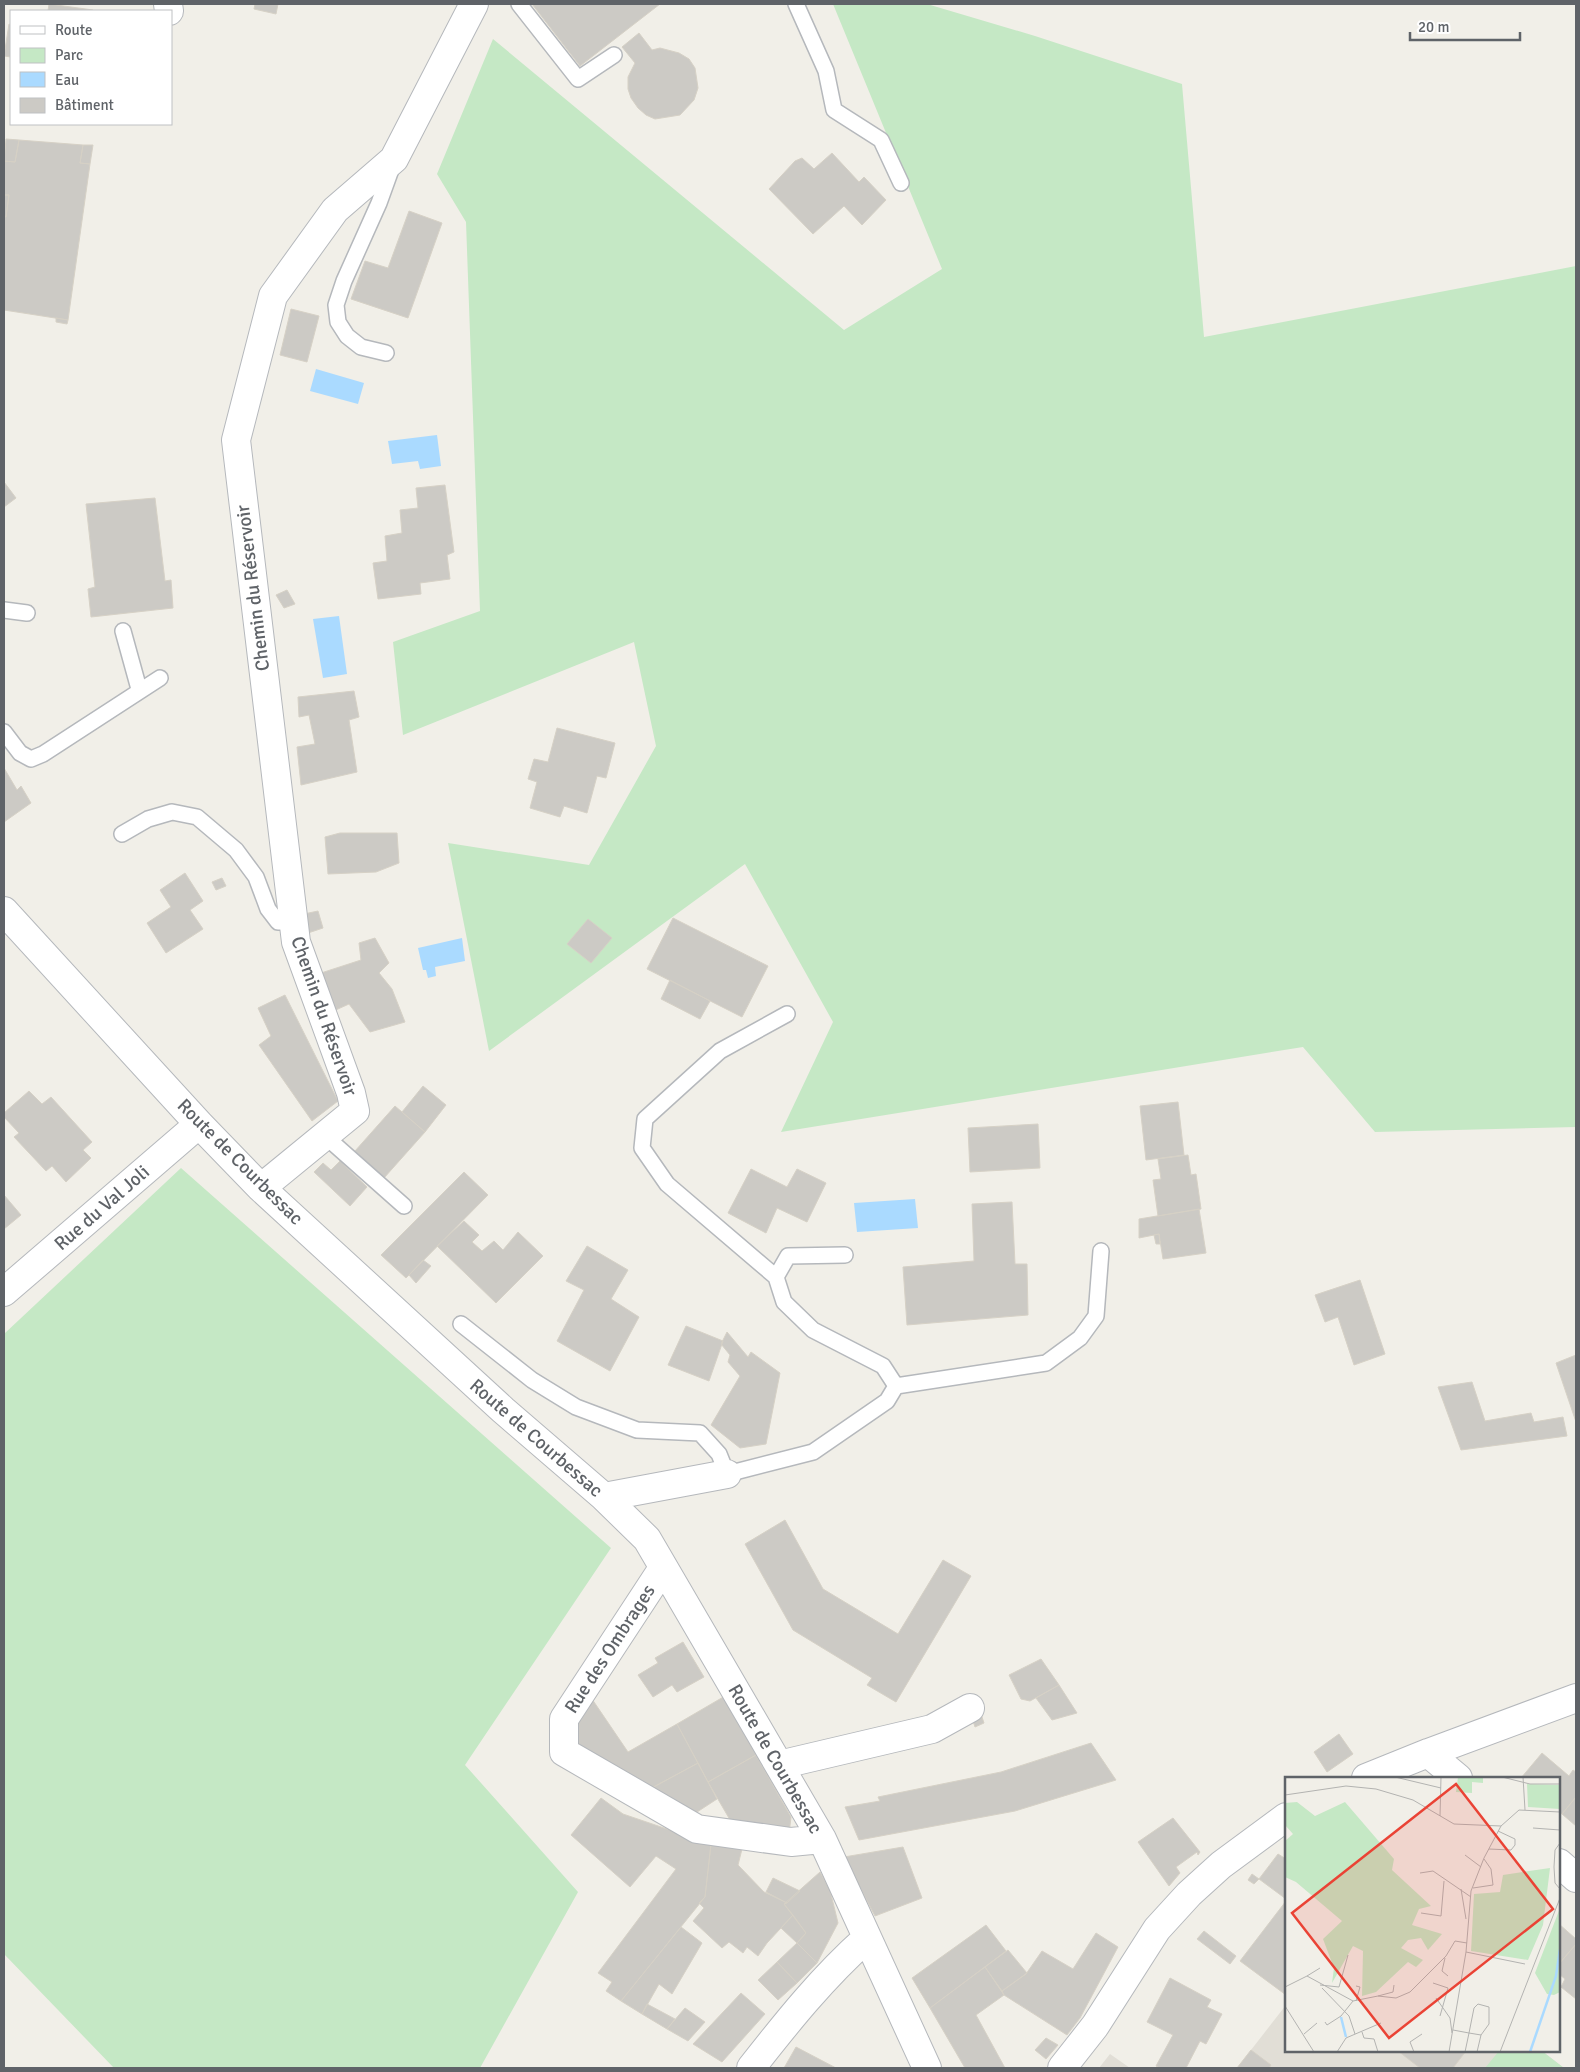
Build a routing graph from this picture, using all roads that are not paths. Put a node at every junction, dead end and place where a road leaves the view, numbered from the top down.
1 (474, 4) edge
2 (519, 4) edge
3 (796, 4) edge
4 (614, 55) dead end
5 (394, 159) junction
6 (901, 183) dead end
7 (386, 354) dead end
8 (4, 610) edge
9 (27, 613) dead end
10 (123, 630) dead end
11 (160, 678) dead end
12 (139, 689) junction
13 (4, 732) edge
14 (122, 834) dead end
15 (4, 911) edge
16 (293, 922) junction
17 (787, 1014) dead end
18 (199, 1124) junction
19 (325, 1136) junction
20 (262, 1188) junction
21 (404, 1206) dead end
22 (1100, 1251) dead end
23 (845, 1255) dead end
24 (776, 1277) junction
25 (4, 1292) edge
26 (461, 1324) dead end
27 (896, 1386) junction
28 (727, 1474) junction
29 (604, 1497) junction
30 (663, 1568) junction
31 (1576, 1698) edge
32 (970, 1708) dead end
33 (1428, 1753) junction
34 (779, 1765) junction
35 (1368, 1777) edge
36 (1457, 1777) edge
37 (1285, 1818) edge
38 (822, 1839) junction
39 (1560, 1864) edge
40 (1576, 1878) edge
41 (867, 1938) junction
42 (751, 2068) edge
43 (927, 2068) edge
44 (1062, 2068) edge

1 - 5 street, Chemin du Réservoir
2 - 4 lane
3 - 6 lane
5 - 7 lane
5 - 16 street, Chemin du Réservoir
8 - 9 lane
10 - 12 lane
11 - 12 lane
12 - 13 lane
14 - 16 lane
15 - 18 street, Route de Courbessac
16 - 19 street, Chemin du Réservoir
17 - 24 lane
18 - 20 street, Route de Courbessac
18 - 25 street, Rue du Val Joli
19 - 20 street, Chemin du Réservoir
19 - 21 lane
20 - 29 street, Route de Courbessac
22 - 27 lane
23 - 24 lane
24 - 27 lane
26 - 28 lane
27 - 28 lane
28 - 29 street
29 - 30 street, Route de Courbessac
30 - 34 street, Route de Courbessac
30 - 38 street, Rue des Ombrages
31 - 33 street
32 - 34 street
33 - 35 street
33 - 36 street
34 - 38 street, Route de Courbessac
37 - 44 street
38 - 41 street, Route de Courbessac
39 - 40 street
41 - 42 street
41 - 43 street, Route de Courbessac

